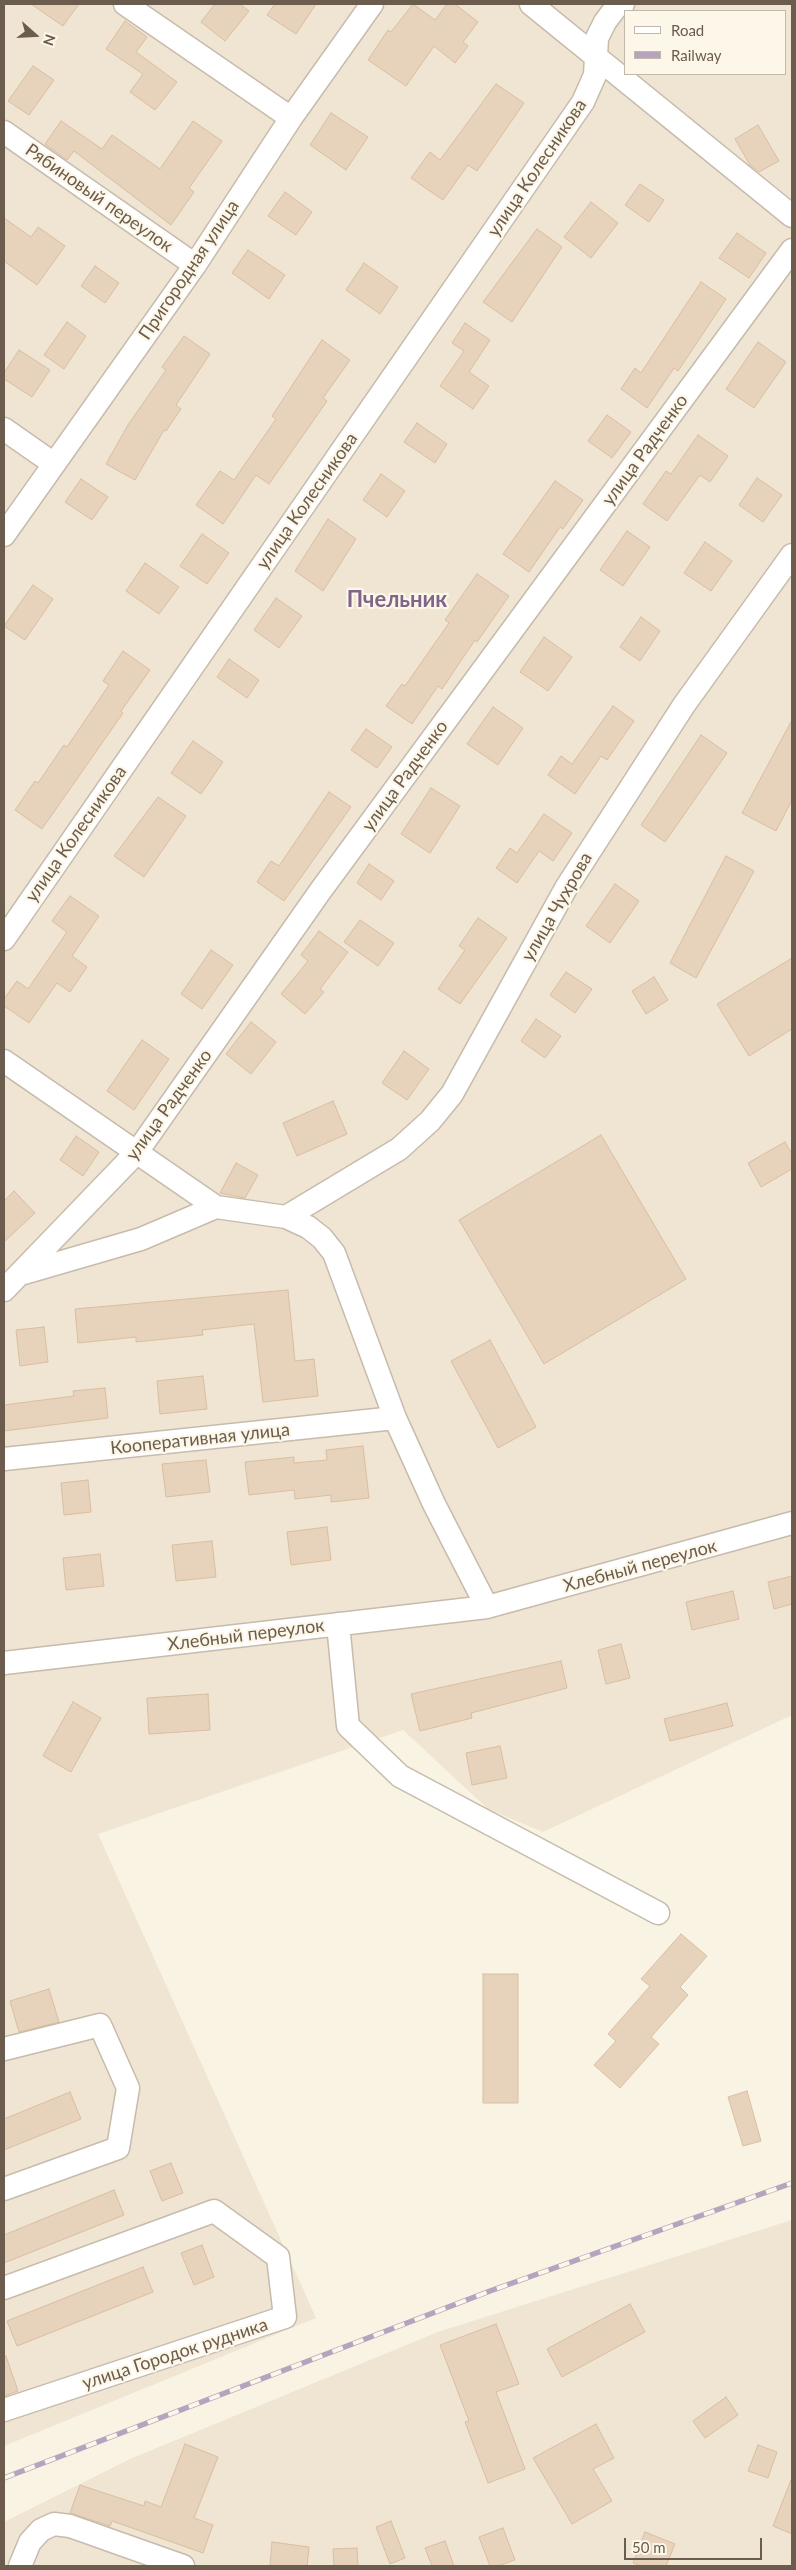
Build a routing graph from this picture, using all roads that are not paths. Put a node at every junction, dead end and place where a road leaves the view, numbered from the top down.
1 (125, 4) edge
2 (372, 4) edge
3 (531, 4) edge
4 (623, 4) edge
5 (596, 58) junction
6 (291, 118) junction
7 (4, 132) edge
8 (792, 216) edge
9 (792, 250) edge
10 (195, 265) junction
11 (4, 429) edge
12 (54, 464) junction
13 (4, 536) edge
14 (792, 556) edge
15 (4, 939) edge
16 (4, 1061) edge
17 (137, 1152) junction
18 (216, 1207) junction
19 (286, 1217) junction
20 (22, 1274) junction
21 (4, 1290) edge
22 (395, 1418) junction
23 (4, 1459) edge
24 (792, 1523) edge
25 (488, 1607) junction
26 (338, 1624) junction
27 (4, 1663) edge
28 (658, 1913) dead end
29 (4, 2049) edge
30 (4, 2189) edge
31 (4, 2288) edge
32 (4, 2410) edge
33 (20, 2566) edge
34 (183, 2566) edge

1 - 6 street
2 - 6 street, Пригородная улица
3 - 5 street
4 - 5 street, улица Колесникова
5 - 8 street
5 - 15 street, улица Колесникова
6 - 10 street, Пригородная улица
7 - 10 street, Рябиновый переулок
9 - 17 street, улица Радченко
10 - 12 street, Пригородная улица
11 - 12 street
12 - 13 street, Пригородная улица
14 - 19 street, улица Чухрова
16 - 17 street
17 - 18 street
17 - 20 street, улица Радченко
18 - 19 street
18 - 20 street
19 - 22 street
20 - 21 street, улица Радченко
22 - 23 street, Кооперативная улица
22 - 25 street
24 - 25 street, Хлебный переулок
25 - 26 street, Хлебный переулок
26 - 27 street, Хлебный переулок
26 - 28 street
29 - 30 street
31 - 32 street, улица Городок рудника
33 - 34 street

